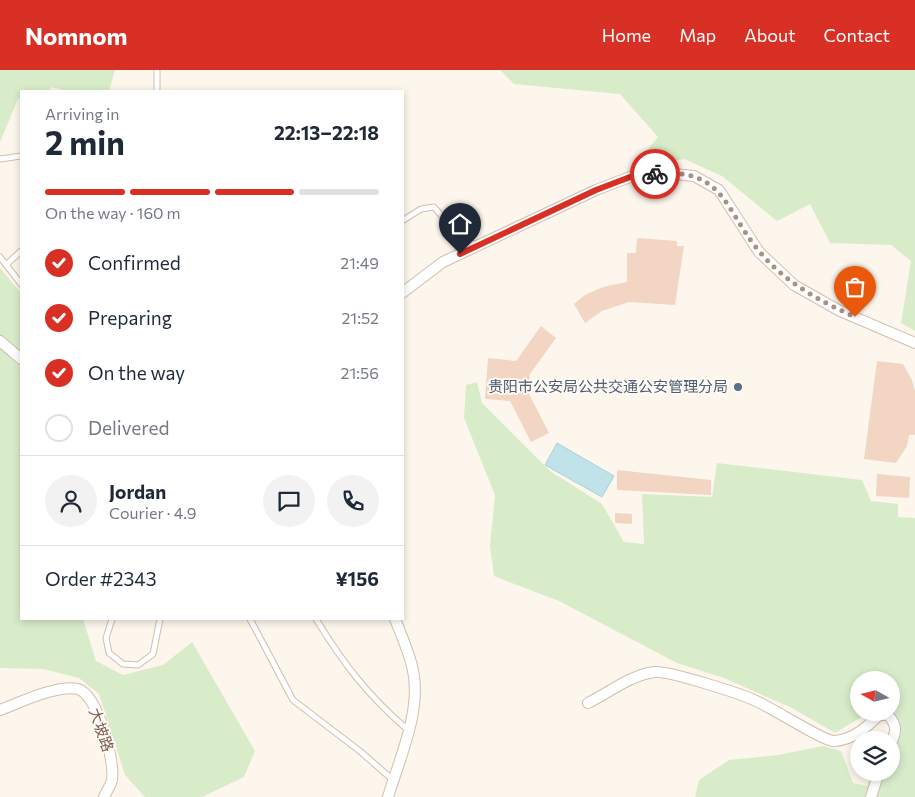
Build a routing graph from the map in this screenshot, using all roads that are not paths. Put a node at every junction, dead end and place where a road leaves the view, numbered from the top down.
1 (157, 70) edge
2 (157, 90) edge
3 (20, 156) edge
4 (0, 159) edge
5 (404, 220) edge
6 (477, 246) junction
7 (20, 252) edge
8 (0, 257) edge
9 (6, 265) junction
10 (20, 283) edge
11 (404, 291) edge
12 (0, 341) edge
13 (915, 343) edge
14 (20, 358) edge
15 (112, 620) edge
16 (160, 620) edge
17 (251, 620) edge
18 (317, 620) edge
19 (395, 620) edge
20 (588, 704) dead end
21 (0, 710) edge
22 (408, 730) junction
23 (862, 731) edge
24 (897, 731) edge
25 (850, 737) edge
26 (393, 780) junction
27 (876, 781) edge
28 (104, 797) edge
29 (388, 797) edge
30 (871, 797) edge

1 - 2 lane
3 - 4 lane
5 - 6 lane
6 - 11 street
6 - 13 street
7 - 9 lane
8 - 9 lane
9 - 10 lane
12 - 14 street
15 - 16 lane
17 - 26 lane
18 - 22 lane
19 - 22 street
20 - 25 street
21 - 28 street, 大坡路
22 - 26 street
23 - 24 street
26 - 29 street
27 - 30 street

